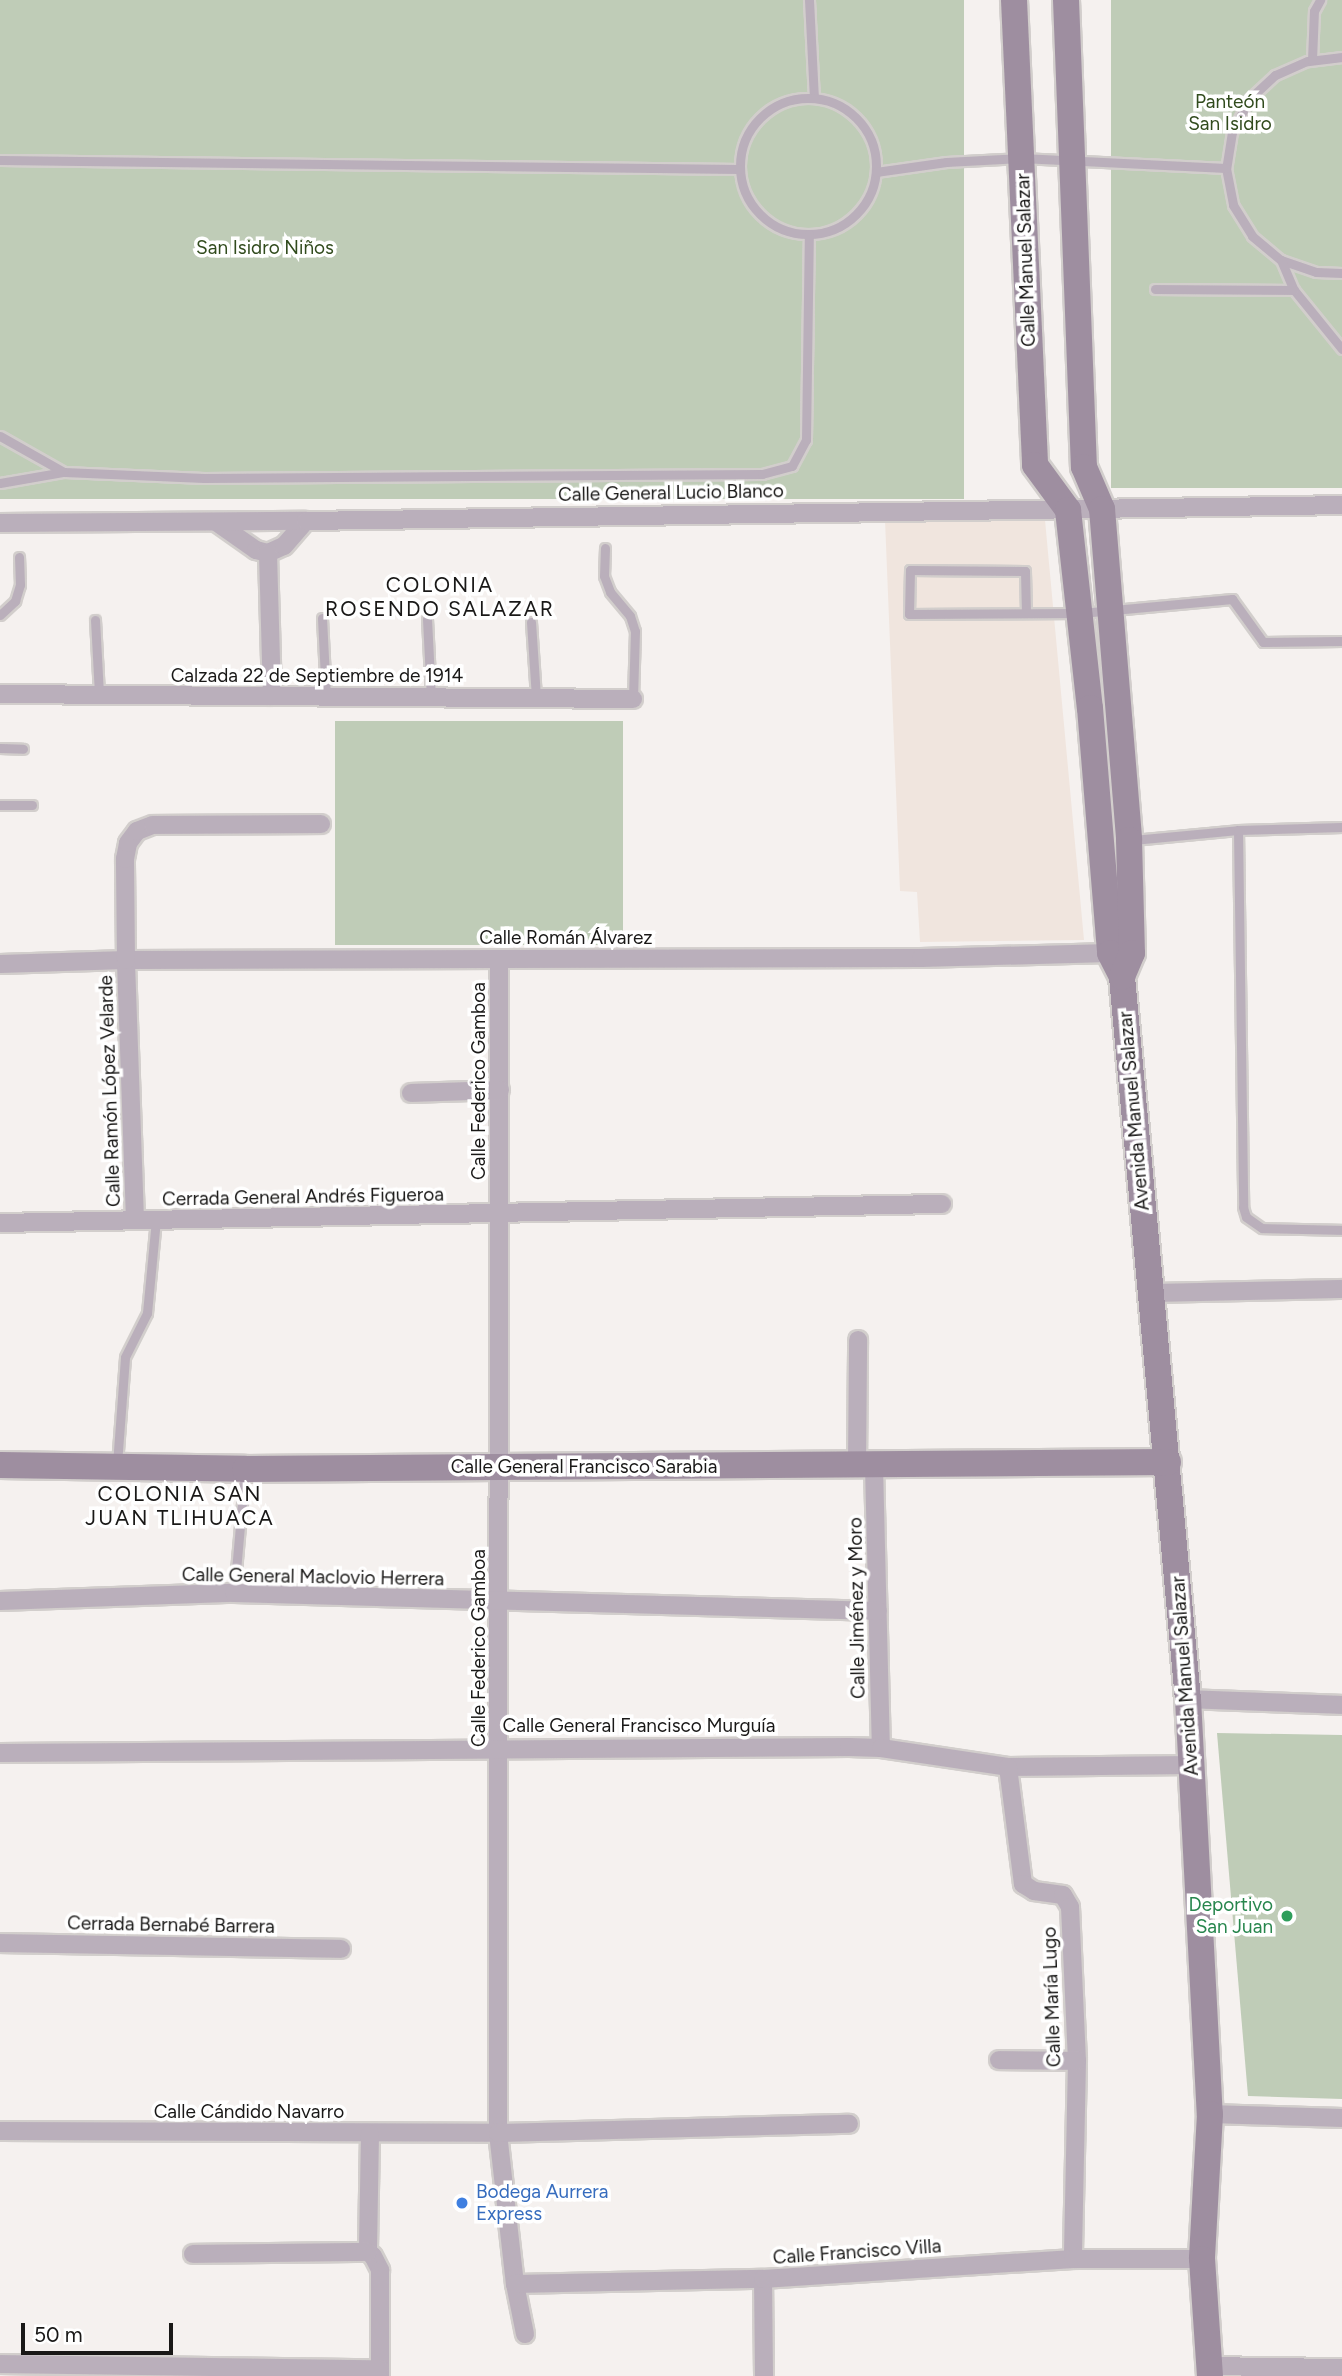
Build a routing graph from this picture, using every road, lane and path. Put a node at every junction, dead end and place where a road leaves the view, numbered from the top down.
1 (808, 0) edge
2 (1014, 0) edge
3 (1066, 0) edge
4 (1320, 0) edge
5 (1342, 57) edge
6 (1312, 60) junction
7 (814, 98) junction
8 (1021, 158) junction
9 (1072, 159) junction
10 (0, 160) edge
11 (739, 169) junction
12 (1226, 169) junction
13 (876, 172) junction
14 (809, 234) junction
15 (1281, 260) junction
16 (1342, 273) edge
17 (1155, 289) dead end
18 (1294, 290) junction
19 (1342, 349) edge
20 (0, 436) edge
21 (64, 472) junction
22 (0, 483) edge
23 (1342, 505) edge
24 (1102, 509) junction
25 (1068, 510) junction
26 (306, 521) junction
27 (215, 522) junction
28 (0, 523) edge
29 (605, 548) dead end
30 (268, 553) junction
31 (19, 557) dead end
32 (1111, 610) junction
33 (1026, 613) junction
34 (1081, 613) junction
35 (0, 615) edge
36 (322, 618) dead end
37 (95, 620) dead end
38 (427, 620) dead end
39 (531, 622) dead end
40 (1342, 641) edge
41 (0, 694) edge
42 (99, 695) junction
43 (272, 696) junction
44 (326, 696) junction
45 (431, 697) junction
46 (536, 698) junction
47 (633, 698) joint
48 (1119, 705) junction
49 (1090, 708) junction
50 (0, 748) edge
51 (23, 749) dead end
52 (0, 805) edge
53 (32, 805) dead end
54 (321, 824) dead end
55 (1342, 827) edge
56 (1238, 830) junction
57 (1115, 842) junction
58 (1121, 953) junction
59 (499, 959) junction
60 (126, 960) junction
61 (0, 964) edge
62 (500, 1090) junction
63 (411, 1093) dead end
64 (942, 1204) dead end
65 (502, 1214) junction
66 (135, 1220) junction
67 (156, 1220) junction
68 (0, 1223) edge
69 (1342, 1230) edge
70 (1342, 1289) edge
71 (1151, 1293) junction
72 (858, 1340) dead end
73 (1168, 1462) junction
74 (0, 1465) edge
75 (116, 1466) junction
76 (865, 1466) junction
77 (498, 1468) junction
78 (245, 1469) junction
79 (234, 1594) junction
80 (0, 1601) edge
81 (499, 1601) junction
82 (878, 1611) junction
83 (1188, 1699) junction
84 (1342, 1705) edge
85 (500, 1747) junction
86 (881, 1748) junction
87 (0, 1753) edge
88 (1192, 1765) junction
89 (1008, 1768) junction
90 (0, 1942) edge
91 (341, 1949) dead end
92 (999, 2060) dead end
93 (1077, 2061) junction
94 (1210, 2114) junction
95 (1342, 2118) edge
96 (849, 2124) dead end
97 (0, 2131) edge
98 (498, 2133) junction
99 (370, 2134) junction
100 (368, 2252) junction
101 (193, 2254) dead end
102 (1073, 2259) junction
103 (1202, 2259) junction
104 (763, 2279) junction
105 (515, 2284) junction
106 (525, 2334) dead end
107 (0, 2364) edge
108 (1342, 2368) edge
109 (1209, 2371) edge
110 (380, 2372) edge
111 (764, 2376) edge

1 - 7 lane
2 - 8 street, Calle Manuel Salazar
3 - 9 street
4 - 6 lane
5 - 6 lane
6 - 12 lane
7 - 11 lane
7 - 13 lane
8 - 9 lane
8 - 13 lane
8 - 25 street, Calle Manuel Salazar
9 - 12 lane
9 - 24 street
10 - 11 lane
11 - 14 lane
12 - 15 lane
13 - 14 lane
14 - 21 lane
15 - 16 lane
15 - 18 lane
17 - 18 lane
18 - 19 lane
20 - 21 lane
21 - 22 lane
23 - 24 street, Calle General Lucio Blanco
24 - 25 street, Calle General Lucio Blanco
24 - 32 street, Avenida Manuel Salazar
25 - 26 street, Calle General Lucio Blanco
25 - 34 street, Avenida Manuel Salazar
26 - 27 street, Calle General Lucio Blanco
26 - 30 street
27 - 28 street, Calle General Lucio Blanco
27 - 30 street
29 - 47 lane
30 - 43 street
31 - 35 lane
32 - 34 lane
32 - 40 lane
32 - 48 street, Avenida Manuel Salazar
33 - 33 lane
33 - 34 lane
34 - 49 street, Avenida Manuel Salazar
36 - 44 lane
37 - 42 lane
38 - 45 lane
39 - 46 lane
41 - 42 street, Calzada 22 de Septiembre de 1914
42 - 43 street, Calzada 22 de Septiembre de 1914
43 - 44 street, Calzada 22 de Septiembre de 1914
44 - 45 street, Calzada 22 de Septiembre de 1914
45 - 46 street, Calzada 22 de Septiembre de 1914
46 - 47 street, Calzada 22 de Septiembre de 1914
48 - 49 street
48 - 57 street, Avenida Manuel Salazar
49 - 57 street, Avenida Manuel Salazar
50 - 51 lane
52 - 53 lane
54 - 60 street, Calle Ramón López Velarde
55 - 56 lane
56 - 57 lane
56 - 69 lane
57 - 58 street, Avenida Manuel Salazar
58 - 59 street, Calle Román Álvarez
58 - 71 street, Avenida Manuel Salazar
59 - 60 street, Calle Román Álvarez
59 - 62 street, Calle Federico Gamboa
60 - 61 street, Calle Román Álvarez
60 - 66 street, Calle Ramón López Velarde
62 - 63 street
62 - 65 street, Calle Federico Gamboa
64 - 65 street, Cerrada General Andrés Figueroa
65 - 67 street, Cerrada General Andrés Figueroa
65 - 77 street, Calle Federico Gamboa
66 - 67 street, Cerrada General Andrés Figueroa
66 - 68 street, Cerrada General Andrés Figueroa
67 - 75 lane
70 - 71 street
71 - 73 street, Avenida Manuel Salazar
72 - 76 street, Calle Jiménez y Moro
73 - 76 street, Calle General Francisco Sarabia
73 - 83 street, Avenida Manuel Salazar
74 - 75 street, Calle General Francisco Sarabia
75 - 78 street, Calle General Francisco Sarabia
76 - 77 street, Calle General Francisco Sarabia
76 - 82 street, Calle Jiménez y Moro
77 - 78 street, Calle General Francisco Sarabia
77 - 81 street, Calle Federico Gamboa
78 - 79 lane
79 - 80 street, Calle General Maclovio Herrera
79 - 81 street, Calle General Maclovio Herrera
81 - 82 street, Calle General Maclovio Herrera
81 - 85 street, Calle Federico Gamboa
82 - 86 street, Calle Jiménez y Moro
83 - 84 street
83 - 88 street, Avenida Manuel Salazar
85 - 86 street, Calle General Francisco Murguía
85 - 87 street, Calle General Francisco Murguía
85 - 98 street, Calle Federico Gamboa
86 - 89 street, Calle General Francisco Murguía
88 - 89 street, Calle General Francisco Murguía
88 - 94 street, Avenida Manuel Salazar
89 - 93 street, Calle María Lugo
90 - 91 street, Cerrada Bernabé Barrera
92 - 93 street
93 - 102 street, Calle María Lugo
94 - 95 street
94 - 103 street, Avenida Manuel Salazar
96 - 98 street, Calle Cándido Navarro
97 - 99 street, Calle Cándido Navarro
98 - 99 street, Calle Cándido Navarro
98 - 105 street, Calle Federico Gamboa
99 - 100 street
100 - 101 street
100 - 110 street
102 - 103 street, Calle Francisco Villa
102 - 104 street, Calle Francisco Villa
103 - 109 street, Avenida Manuel Salazar
104 - 105 street, Calle Francisco Villa
104 - 111 street
105 - 106 street, Calle Federico Gamboa
107 - 110 street
108 - 109 street

